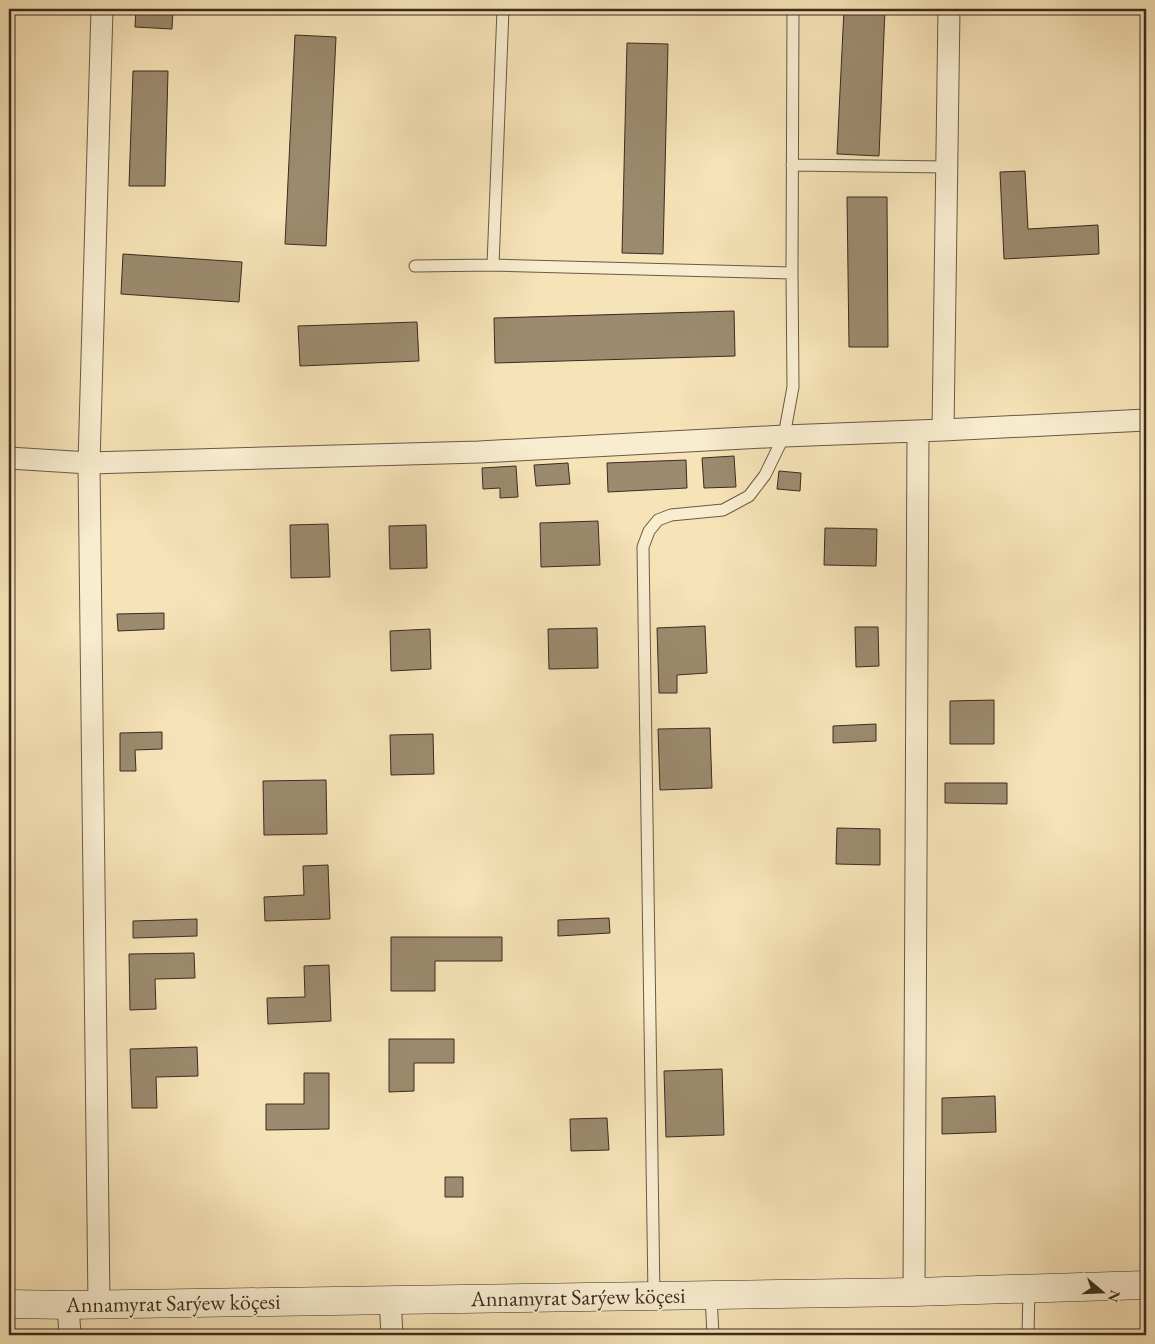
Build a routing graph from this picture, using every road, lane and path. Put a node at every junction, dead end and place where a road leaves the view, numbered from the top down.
1 (102, 9) edge
2 (503, 9) edge
3 (793, 9) edge
4 (950, 9) edge
5 (792, 165) junction
6 (947, 167) junction
7 (493, 265) junction
8 (415, 266) dead end
9 (792, 273) junction
10 (1146, 420) edge
11 (918, 430) junction
12 (943, 430) junction
13 (784, 436) junction
14 (9, 458) edge
15 (89, 463) junction
16 (1146, 1285) edge
17 (1029, 1289) junction
18 (914, 1292) junction
19 (654, 1296) junction
20 (711, 1296) junction
21 (390, 1300) junction
22 (9, 1304) edge
23 (99, 1304) junction
24 (68, 1305) junction
25 (70, 1335) edge
26 (392, 1335) edge
27 (713, 1335) edge
28 (1028, 1335) edge

1 - 15 street
2 - 7 lane
3 - 5 lane
4 - 6 street
5 - 6 lane
5 - 9 lane
6 - 12 street
7 - 8 lane
7 - 9 lane
9 - 13 lane
10 - 12 street
11 - 12 street
11 - 13 street
11 - 18 street
13 - 15 street
13 - 19 lane
14 - 15 street
15 - 23 street
16 - 17 street, Annamyrat Sarýew köçesi
17 - 18 street, Annamyrat Sarýew köçesi
17 - 28 lane
18 - 20 street, Annamyrat Sarýew köçesi
19 - 20 street, Annamyrat Sarýew köçesi
19 - 21 street, Annamyrat Sarýew köçesi
20 - 27 lane
21 - 23 street, Annamyrat Sarýew köçesi
21 - 26 street
22 - 24 street, Annamyrat Sarýew köçesi
23 - 24 street, Annamyrat Sarýew köçesi
24 - 25 street

